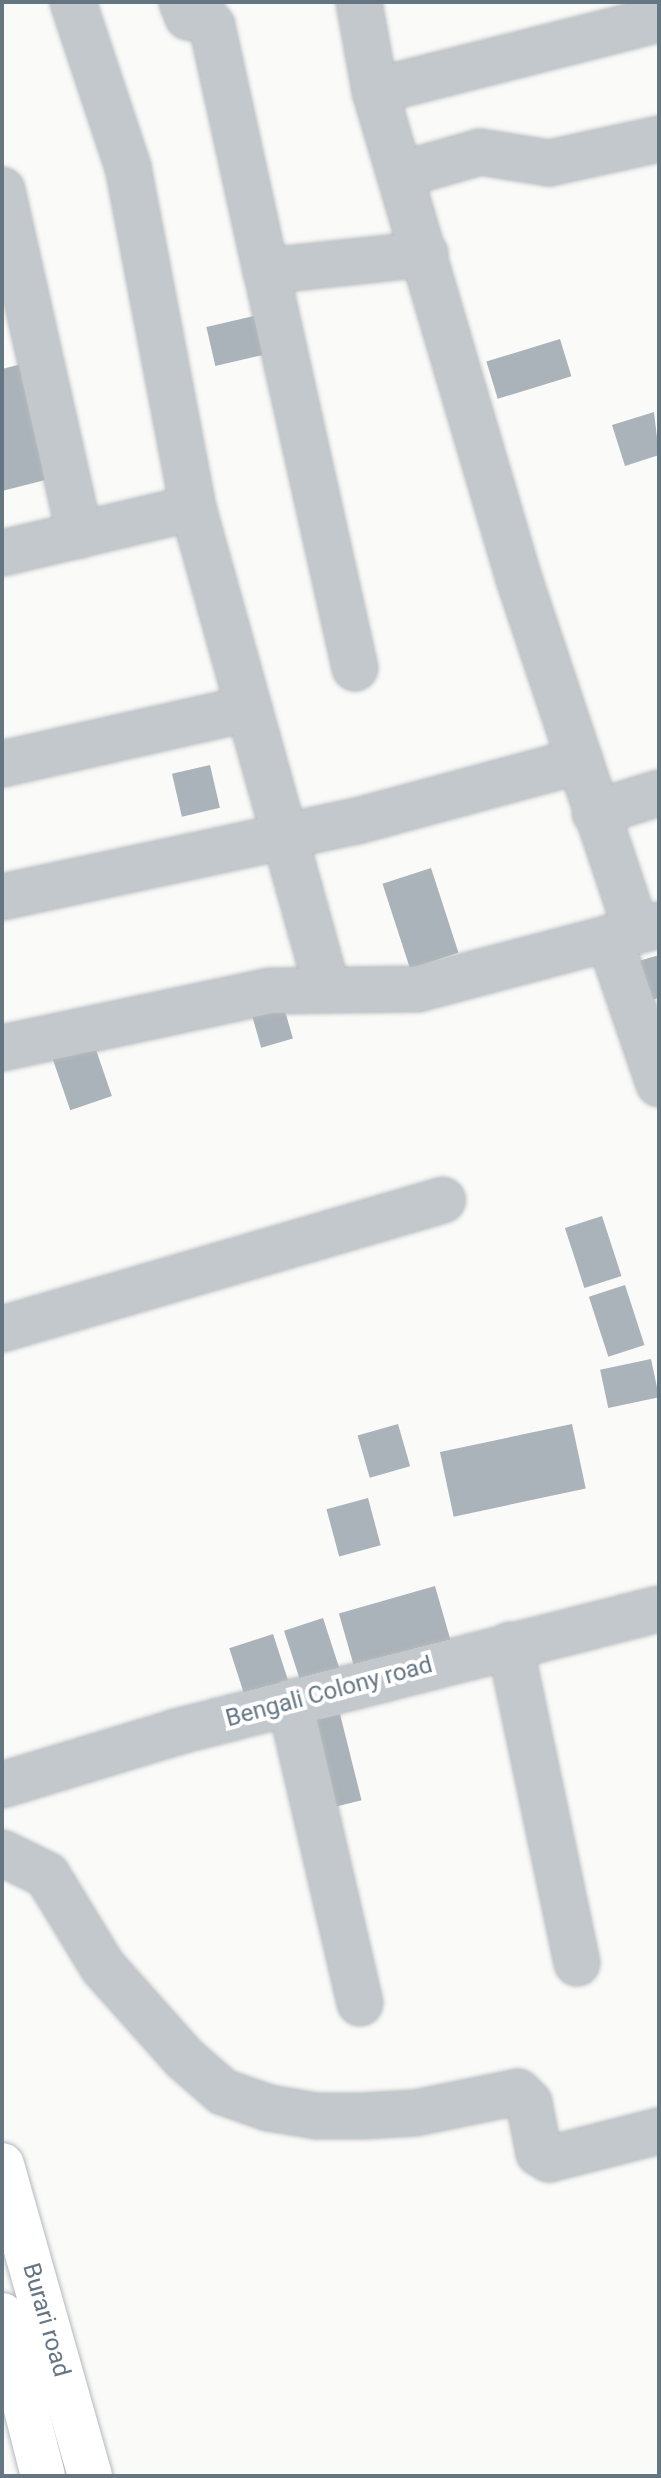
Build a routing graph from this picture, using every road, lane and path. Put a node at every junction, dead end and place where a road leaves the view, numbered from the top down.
1 (73, 2) edge
2 (182, 2) edge
3 (359, 2) edge
4 (659, 19) edge
5 (375, 91) junction
6 (659, 139) edge
7 (403, 174) junction
8 (2, 190) edge
9 (425, 254) junction
10 (266, 271) junction
11 (193, 508) junction
12 (80, 535) junction
13 (2, 553) edge
14 (355, 668) dead end
15 (247, 709) junction
16 (580, 761) junction
17 (2, 764) edge
18 (659, 793) edge
19 (595, 813) junction
20 (285, 833) junction
21 (2, 897) edge
22 (635, 931) edge
23 (327, 987) junction
24 (2, 1048) edge
25 (659, 1084) edge
26 (442, 1200) dead end
27 (2, 1329) edge
28 (659, 1609) edge
29 (510, 1645) junction
30 (290, 1702) junction
31 (2, 1785) edge
32 (2, 1853) edge
33 (577, 1963) dead end
34 (360, 2003) dead end
35 (659, 2131) edge
36 (2, 2165) edge
37 (2, 2315) edge
38 (43, 2476) edge
39 (90, 2476) edge

1 - 11 street
2 - 10 street
3 - 5 street
4 - 5 street
5 - 7 street
6 - 7 street
7 - 9 street
8 - 12 street
9 - 10 street
9 - 16 street
10 - 14 street
11 - 12 street
11 - 15 street
12 - 13 street
15 - 17 street
15 - 20 street
16 - 19 street
16 - 20 street
18 - 19 street
19 - 22 street
20 - 21 street
20 - 23 street
22 - 23 street
22 - 25 street
23 - 24 street
26 - 27 street
28 - 29 street, Bengali Colony road
29 - 30 street, Bengali Colony road
29 - 33 street
30 - 31 street, Bengali Colony road
30 - 34 street
32 - 35 street
36 - 39 main road, Burari road
37 - 38 main road, Burari road

